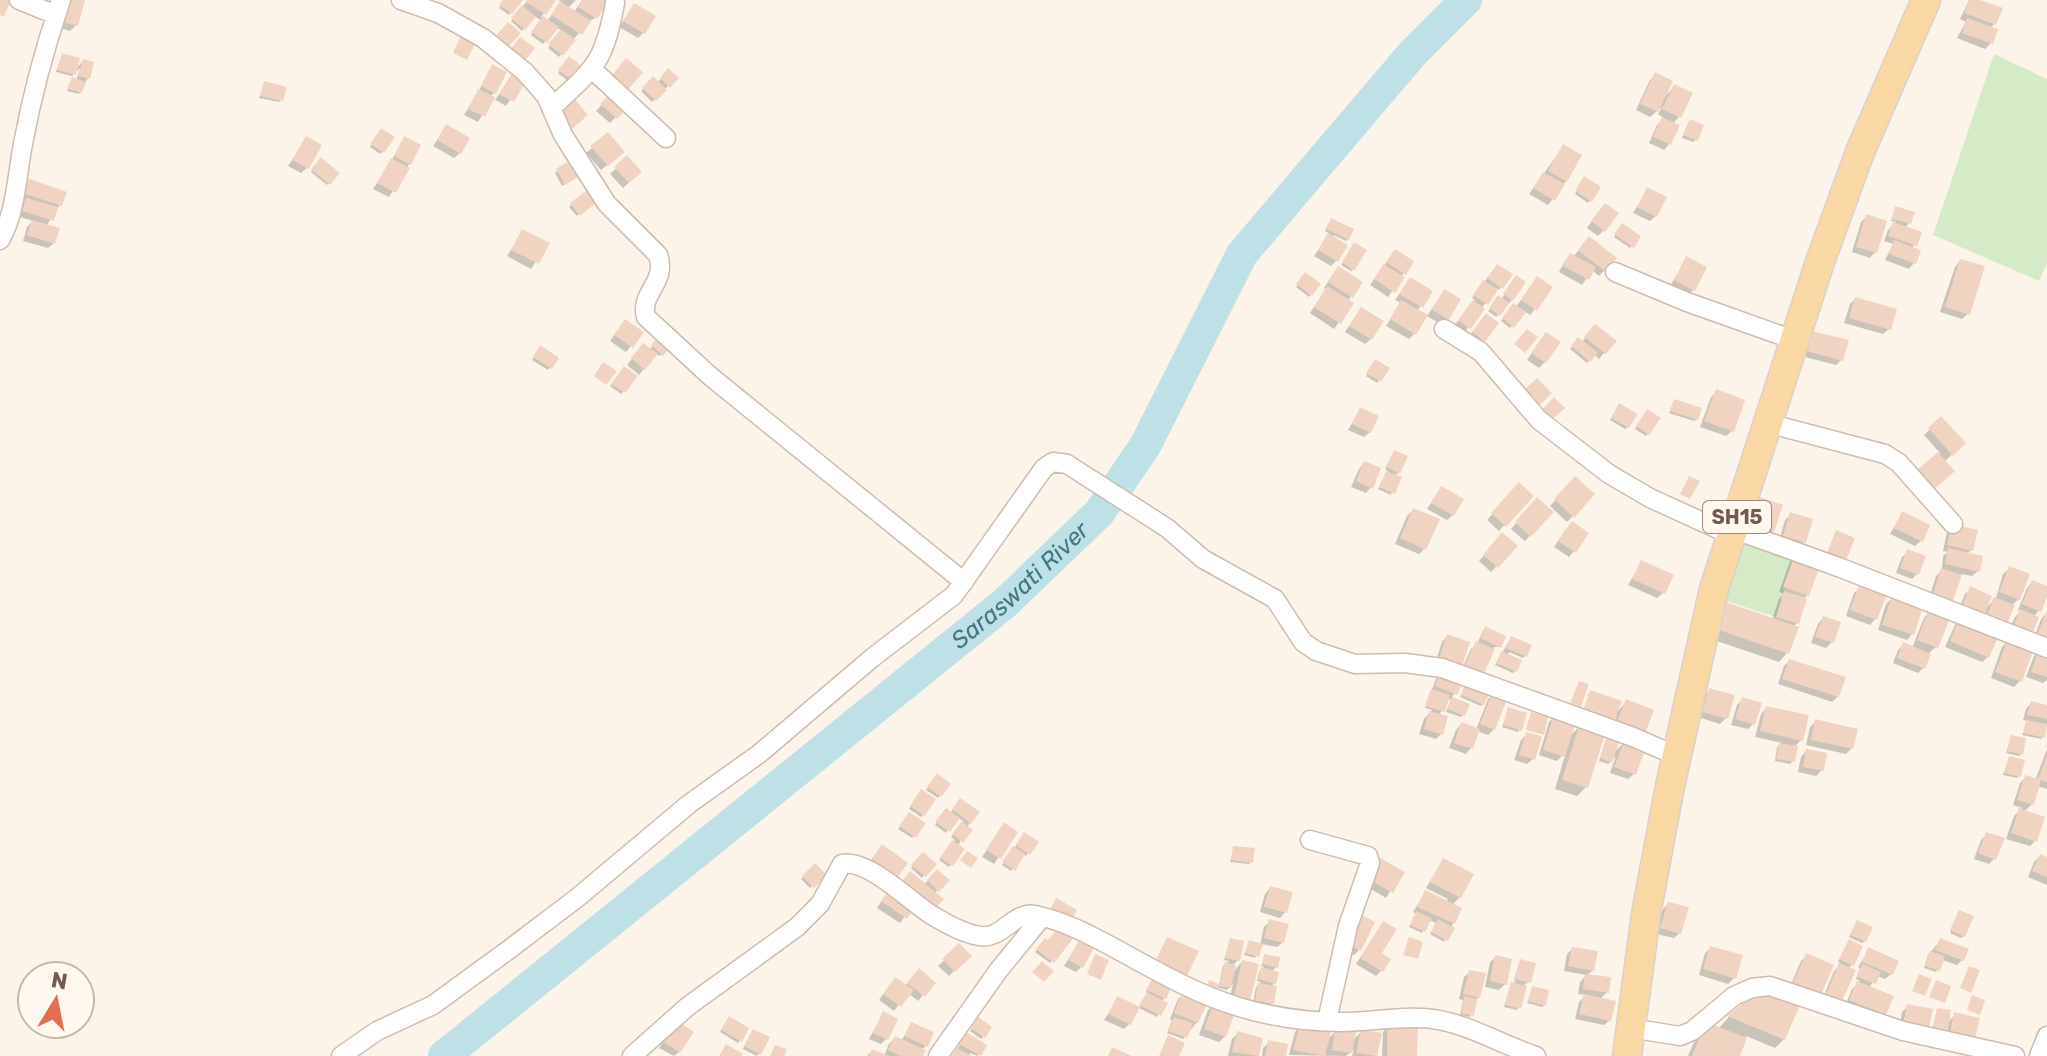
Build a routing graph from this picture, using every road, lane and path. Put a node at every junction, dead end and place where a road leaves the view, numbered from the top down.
1 (19, 0) edge
2 (401, 0) edge
3 (1926, 0) edge
4 (615, 3) dead end
5 (59, 8) edge
6 (592, 69) junction
7 (551, 108) junction
8 (666, 138) dead end
9 (0, 240) edge
10 (1615, 272) dead end
11 (1444, 329) dead end
12 (1794, 340) junction
13 (1767, 423) junction
14 (1953, 524) dead end
15 (1732, 532) junction
16 (964, 582) junction
17 (2047, 648) edge
18 (1677, 756) junction
19 (1310, 840) dead end
20 (1042, 917) junction
21 (1327, 1021) junction
22 (2047, 1036) edge
23 (1628, 1042) edge
24 (341, 1056) edge
25 (632, 1056) edge
26 (938, 1056) edge
27 (1536, 1056) edge
28 (2015, 1056) edge
29 (2039, 1056) edge

1 - 5 street
2 - 7 street
3 - 12 main road, SH15
4 - 6 street
5 - 9 street
6 - 7 street
6 - 8 street
7 - 16 street
10 - 12 street
11 - 15 street
12 - 13 main road, SH15
13 - 14 street
13 - 15 main road, SH15
15 - 17 street
15 - 18 main road, SH15
16 - 18 street
16 - 24 street
18 - 23 main road, SH15
19 - 21 street
20 - 21 street
20 - 25 street
20 - 26 street
21 - 27 street
22 - 29 street
23 - 28 street

